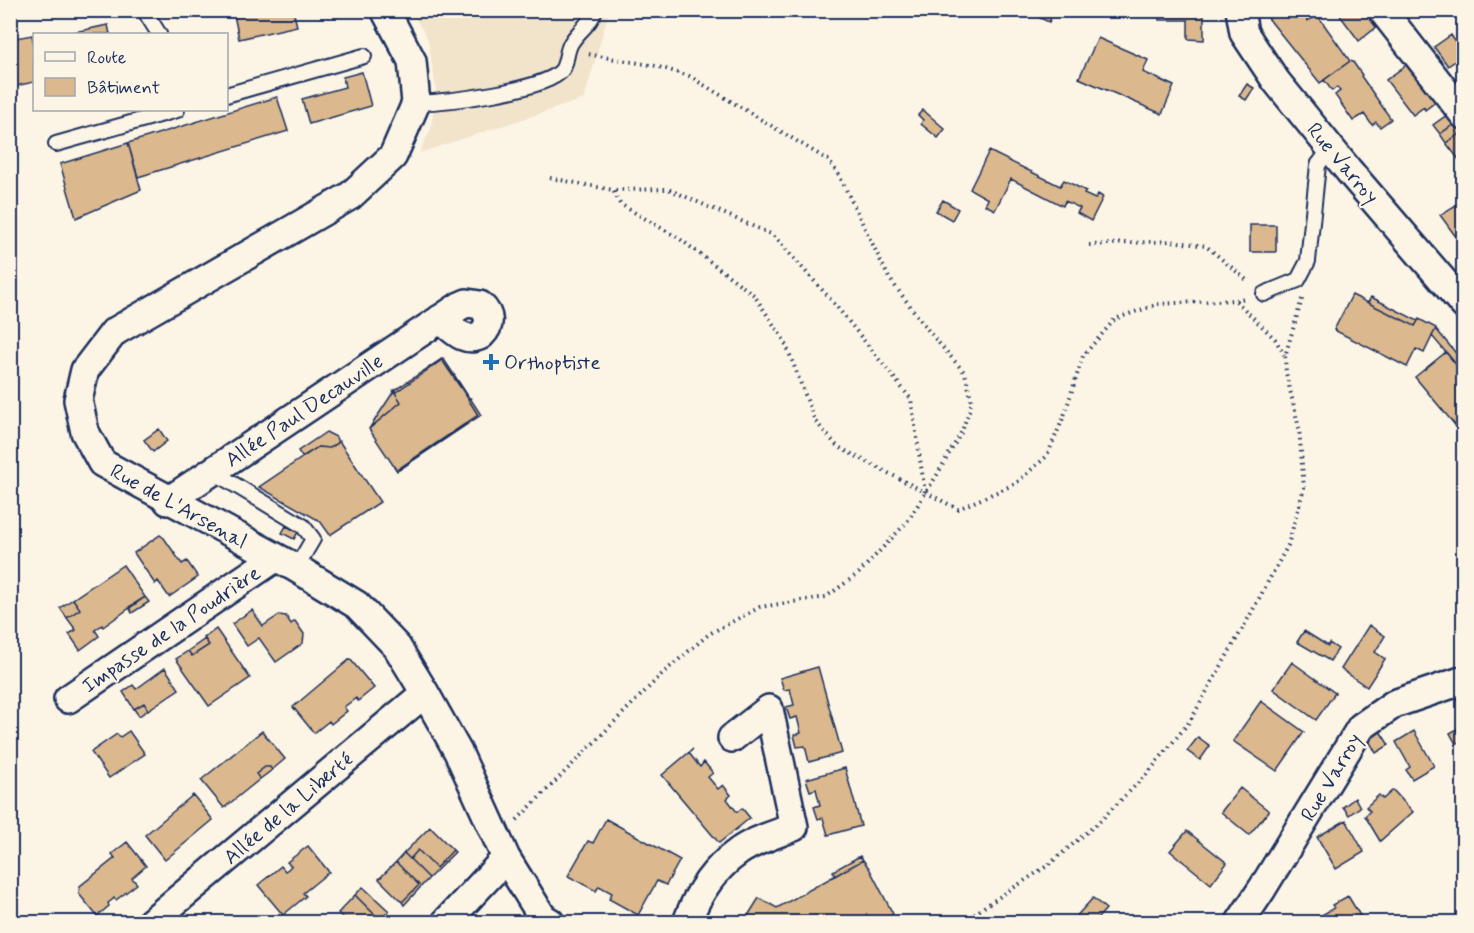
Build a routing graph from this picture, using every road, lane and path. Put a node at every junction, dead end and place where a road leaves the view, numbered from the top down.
1 (144, 10) edge
2 (385, 10) edge
3 (595, 10) edge
4 (1240, 10) edge
5 (1382, 10) edge
6 (158, 33) edge
7 (568, 51) junction
8 (364, 56) dead end
9 (228, 94) edge
10 (416, 103) junction
11 (173, 111) edge
12 (1464, 115) edge
13 (56, 144) dead end
14 (1331, 148) junction
15 (550, 178) dead end
16 (613, 190) junction
17 (1089, 245) dead end
18 (1308, 261) junction
19 (1264, 294) junction
20 (1235, 300) junction
21 (1464, 305) edge
22 (440, 319) dead end
23 (1285, 356) junction
24 (212, 471) junction
25 (924, 492) junction
26 (168, 501) junction
27 (286, 563) junction
28 (1464, 680) edge
29 (424, 693) junction
30 (68, 699) dead end
31 (732, 738) dead end
32 (501, 849) junction
33 (151, 922) edge
34 (446, 922) edge
35 (550, 922) edge
36 (687, 922) edge
37 (965, 922) edge
38 (1240, 922) edge

1 - 6 lane
2 - 10 street, Rue de L'Arsenal
3 - 7 lane
4 - 14 street, Rue Varroy
5 - 12 street
7 - 10 lane
7 - 25 path
8 - 9 lane
10 - 26 street, Rue de L'Arsenal
11 - 13 lane
14 - 18 lane
14 - 21 street, Rue Varroy
15 - 16 path
16 - 25 path
16 - 25 path
17 - 19 path
18 - 19 lane
18 - 23 path
19 - 20 path
20 - 23 path
20 - 25 path
22 - 24 street, Allée Paul Decauville
23 - 37 path
24 - 26 street, Allée Paul Decauville
24 - 27 lane
25 - 32 path
26 - 27 street, Rue de L'Arsenal
27 - 29 street, Rue de L'Arsenal
27 - 30 street, Impasse de la Poudrière
28 - 38 street, Rue Varroy
29 - 32 street, Rue de L'Arsenal
29 - 33 street, Allée de la Liberté
31 - 36 street
32 - 34 street
32 - 35 street, Rue de L'Arsenal

